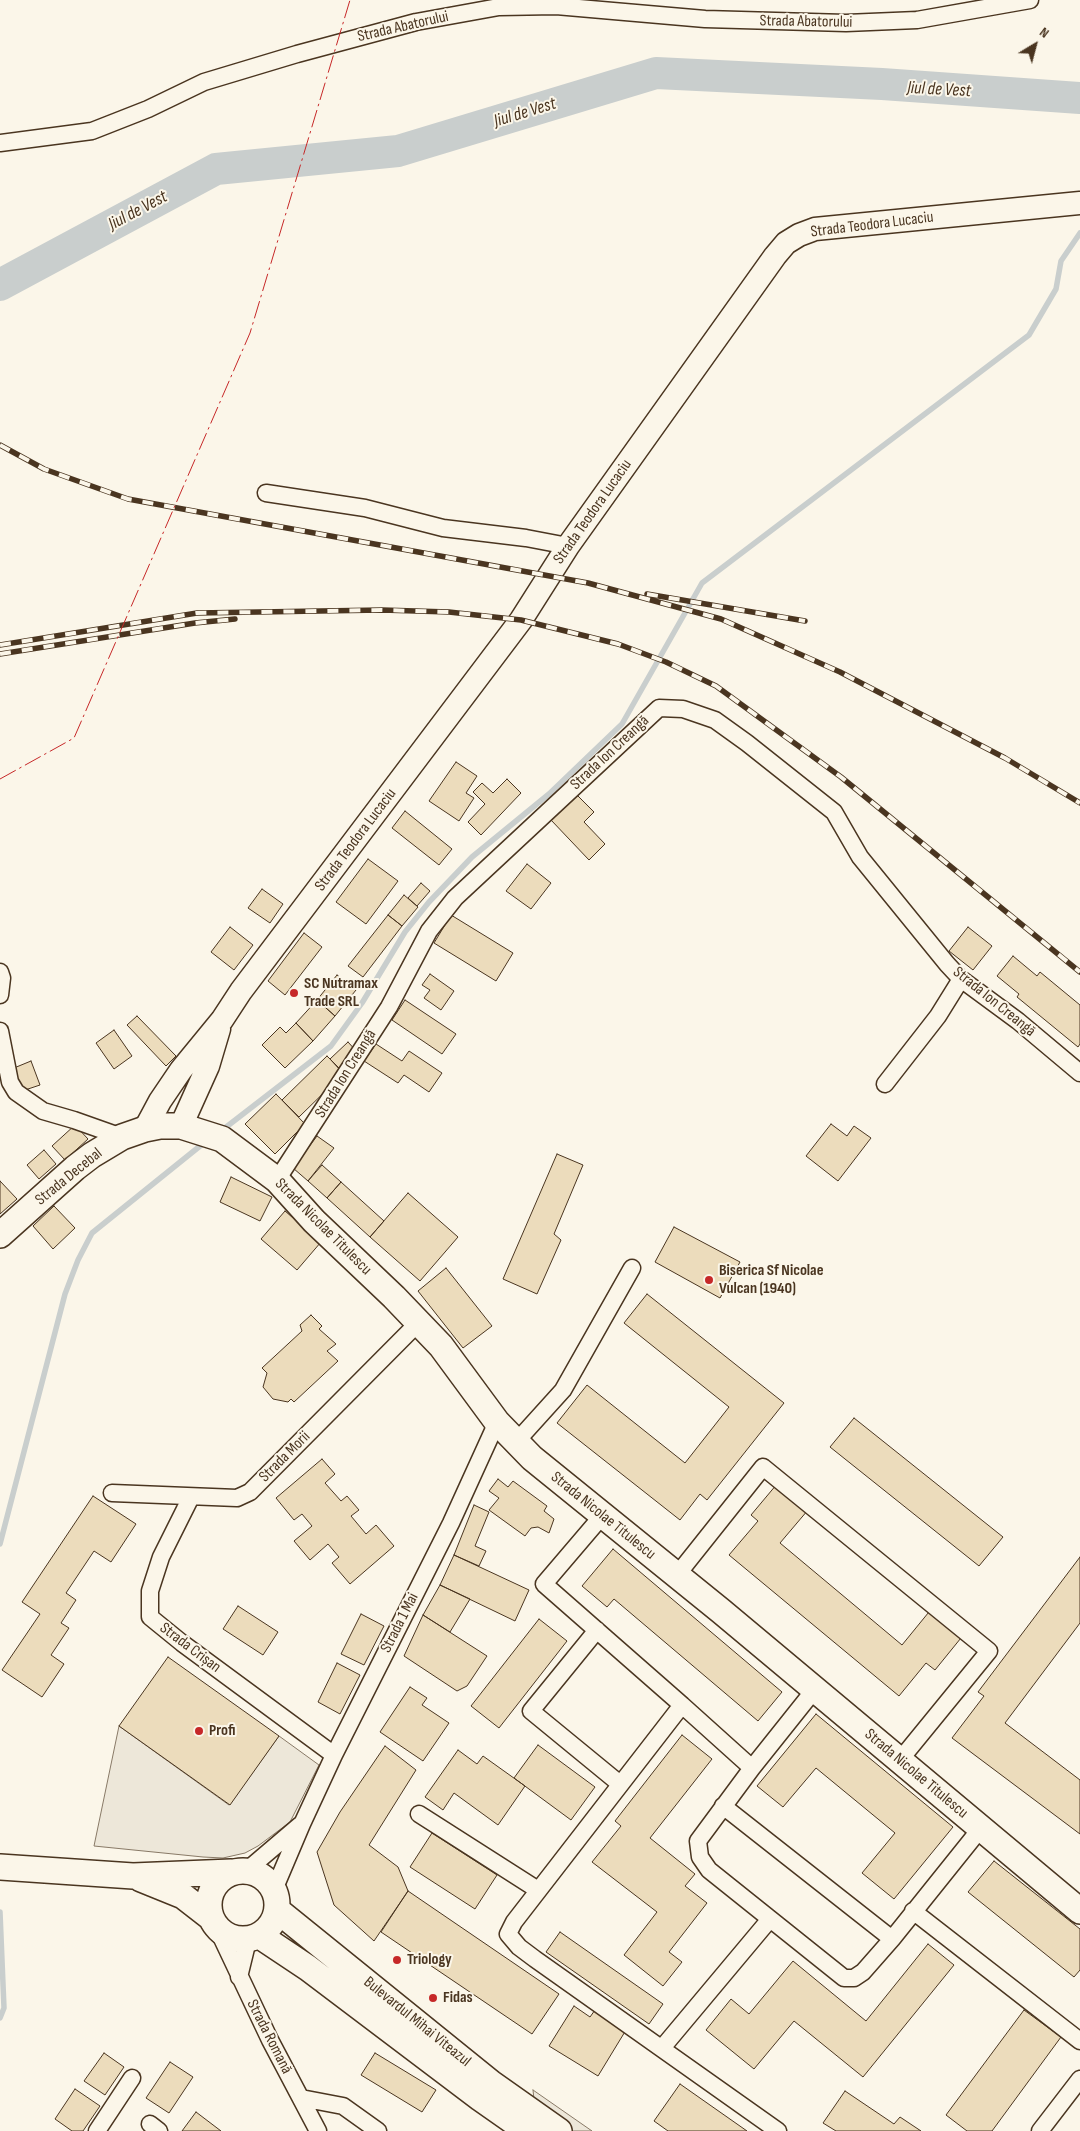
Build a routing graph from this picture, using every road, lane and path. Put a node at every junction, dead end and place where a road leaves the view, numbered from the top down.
1 (1030, 0) edge
2 (0, 143) edge
3 (1077, 203) edge
4 (266, 493) dead end
5 (568, 546) junction
6 (0, 972) edge
7 (961, 979) junction
8 (0, 995) edge
9 (222, 1020) junction
10 (0, 1031) edge
11 (1080, 1073) edge
12 (885, 1084) dead end
13 (5, 1086) edge
14 (181, 1126) junction
15 (145, 1129) junction
16 (122, 1137) junction
17 (277, 1180) junction
18 (0, 1235) edge
19 (632, 1268) dead end
20 (418, 1323) junction
21 (497, 1422) junction
22 (516, 1442) junction
23 (112, 1493) dead end
24 (191, 1497) junction
25 (602, 1516) junction
26 (677, 1575) junction
27 (597, 1630) junction
28 (815, 1689) junction
29 (682, 1705) junction
30 (334, 1755) junction
31 (900, 1760) junction
32 (752, 1768) junction
33 (620, 1784) junction
34 (724, 1806) junction
35 (419, 1814) dead end
36 (302, 1824) junction
37 (981, 1828) junction
38 (12, 1868) edge
39 (238, 1872) junction
40 (133, 1876) junction
41 (538, 1890) junction
42 (276, 1900) junction
43 (1080, 1911) edge
44 (913, 1912) junction
45 (770, 1919) junction
46 (213, 1922) junction
47 (254, 1938) junction
48 (892, 1939) junction
49 (239, 1977) junction
50 (1080, 2041) edge
51 (662, 2048) junction
52 (132, 2078) dead end
53 (1080, 2079) edge
54 (301, 2098) junction
55 (97, 2131) edge
56 (318, 2131) edge
57 (378, 2131) edge
58 (527, 2131) edge
59 (559, 2131) edge
60 (778, 2131) edge
61 (1040, 2131) edge

1 - 2 street, Strada Abatorului
3 - 5 main road, Strada Teodora Lucaciu
4 - 5 street
5 - 9 main road, Strada Teodora Lucaciu
6 - 8 street
7 - 11 street, Strada Ion Creangă
7 - 12 street
7 - 17 street, Strada Ion Creangă
9 - 14 main road, Strada Teodora Lucaciu
9 - 15 main road, Strada Teodora Lucaciu
10 - 13 street
13 - 16 street
14 - 15 main road, Strada Nicolae Titulescu
14 - 17 main road, Strada Nicolae Titulescu
15 - 16 main road, Strada Decebal
16 - 18 main road, Strada Decebal
17 - 20 main road, Strada Nicolae Titulescu
19 - 22 street
20 - 21 main road, Strada Nicolae Titulescu
20 - 24 street, Strada Morii
21 - 22 main road, Strada Nicolae Titulescu
21 - 30 street, Strada 1 Mai
22 - 25 main road, Strada Nicolae Titulescu
23 - 24 street, Strada Morii
24 - 30 street, Strada Crișan
25 - 26 main road, Strada Nicolae Titulescu
25 - 27 street
26 - 28 main road, Strada Nicolae Titulescu
26 - 31 street
27 - 29 street
27 - 33 street
28 - 31 main road, Strada Nicolae Titulescu
28 - 32 street
29 - 32 street
29 - 33 street
30 - 36 street, Strada 1 Mai
31 - 37 main road, Strada Nicolae Titulescu
32 - 34 street
33 - 41 street
34 - 45 street
34 - 48 street
35 - 41 street
36 - 39 street, Strada 1 Mai
36 - 42 street, Strada 1 Mai
37 - 43 main road, Strada Nicolae Titulescu
37 - 44 street
38 - 40 main road
39 - 40 main road
39 - 42 main road
39 - 46 main road
40 - 46 main road
41 - 51 street
42 - 47 main road
42 - 59 main road, Bulevardul Mihai Viteazul
44 - 48 street
44 - 50 street
45 - 48 street
45 - 51 street
46 - 47 main road
46 - 49 street, Strada Romană
47 - 49 street
47 - 58 main road, Bulevardul Mihai Viteazul
49 - 54 street, Strada Romană
51 - 60 street
52 - 55 street
53 - 61 street
54 - 56 street, Strada Romană
54 - 57 street

